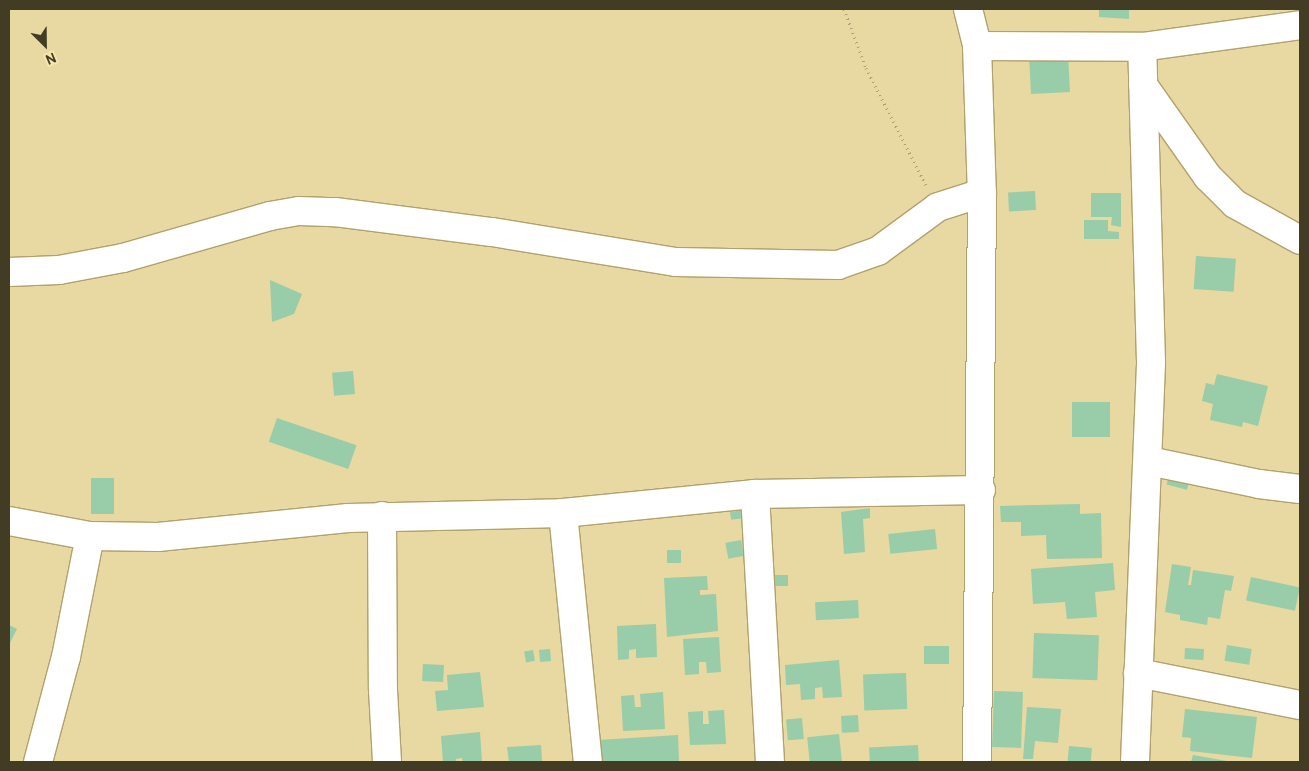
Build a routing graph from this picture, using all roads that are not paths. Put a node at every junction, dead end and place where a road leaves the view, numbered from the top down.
1 (968, 9) edge
2 (1300, 25) edge
3 (977, 46) junction
4 (1142, 46) junction
5 (1143, 85) junction
6 (982, 193) junction
7 (1300, 240) edge
8 (9, 272) edge
9 (1149, 461) junction
10 (1300, 489) edge
11 (981, 490) junction
12 (755, 494) junction
13 (563, 513) junction
14 (382, 516) junction
15 (9, 521) edge
16 (90, 536) junction
17 (1138, 673) junction
18 (1300, 705) edge
19 (38, 762) edge
20 (387, 762) edge
21 (588, 762) edge
22 (770, 762) edge
23 (977, 762) edge
24 (1135, 762) edge

1 - 3 street
2 - 4 street
3 - 4 street
3 - 6 street
4 - 5 street
5 - 7 street
5 - 9 street
6 - 8 street
6 - 11 street
9 - 10 street
9 - 17 street
11 - 12 street
11 - 23 street
12 - 13 street
12 - 22 street
13 - 14 street
13 - 21 street
14 - 16 street
14 - 20 street
15 - 16 street
16 - 19 street
17 - 18 street
17 - 24 street

